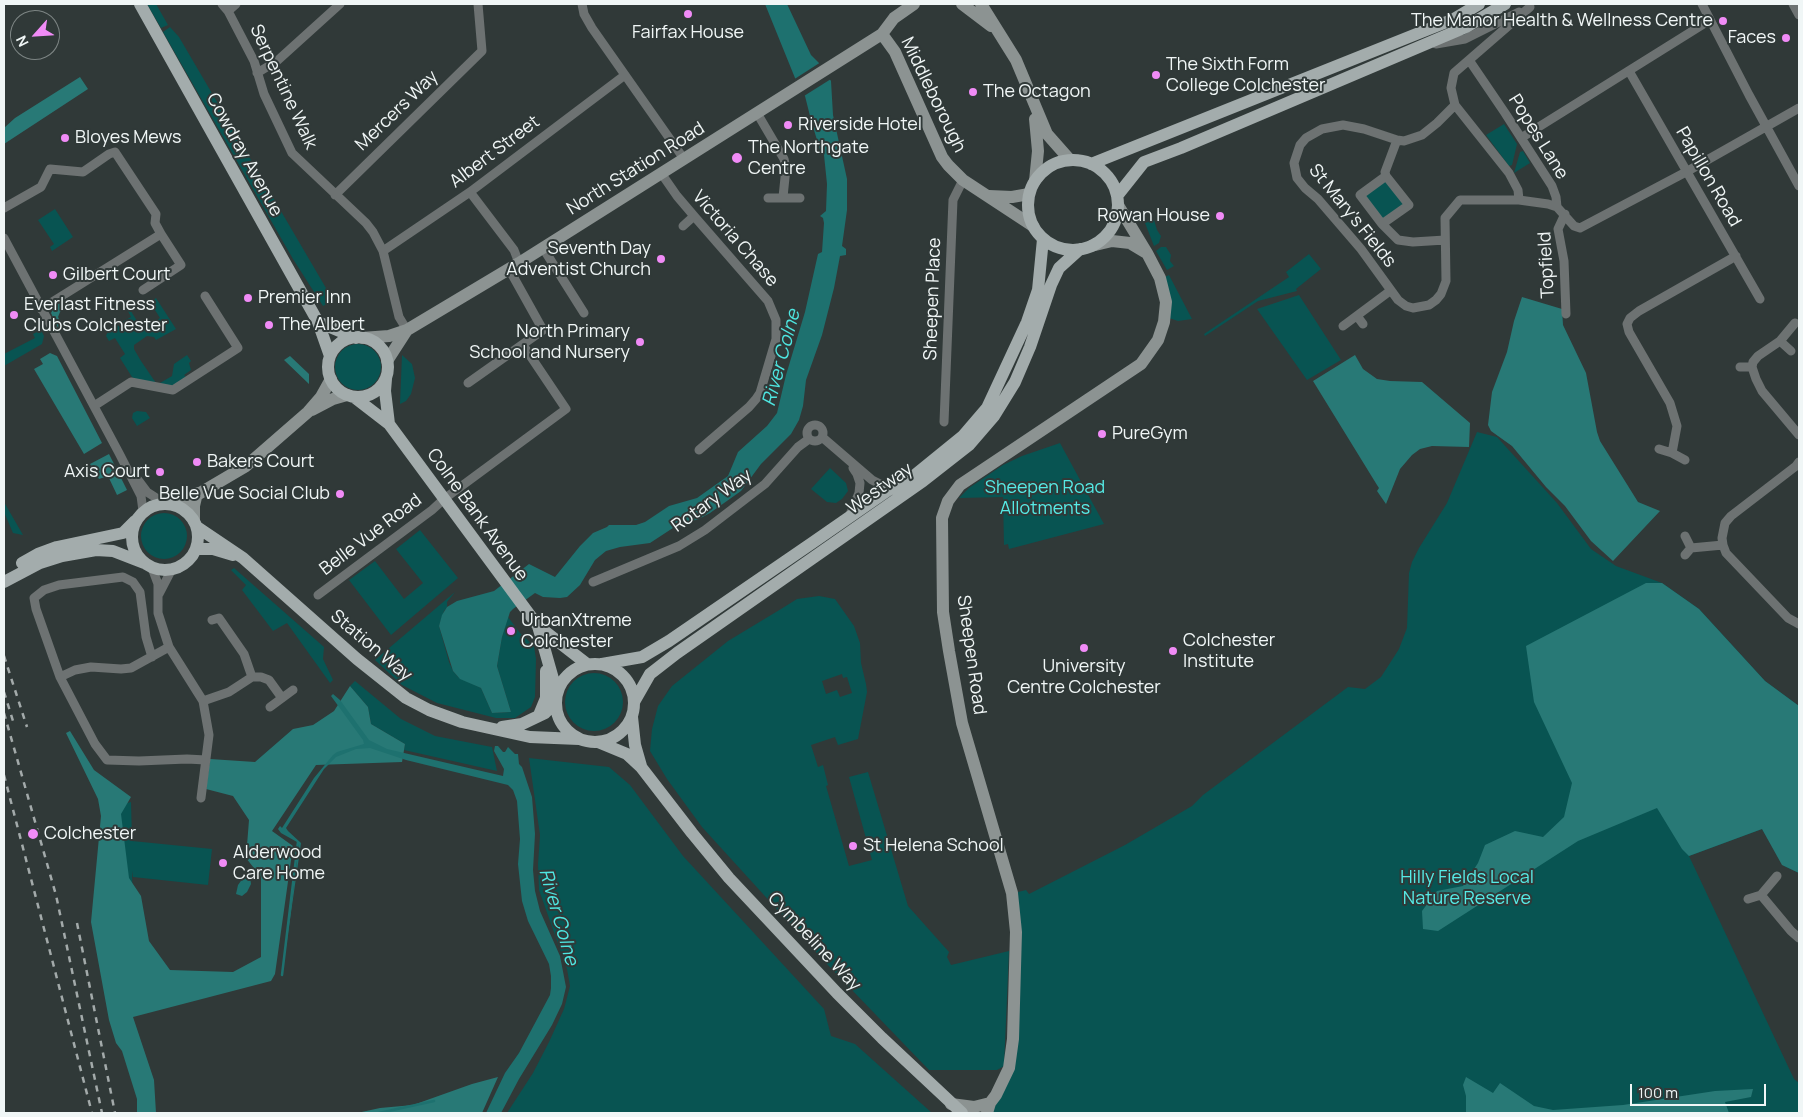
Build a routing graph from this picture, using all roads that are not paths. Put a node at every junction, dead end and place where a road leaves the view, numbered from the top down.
1 (140, 4) edge
2 (236, 4) edge
3 (340, 4) edge
4 (478, 4) edge
5 (582, 4) edge
6 (914, 4) edge
7 (962, 4) edge
8 (982, 4) edge
9 (1479, 4) edge
10 (1505, 4) edge
11 (1702, 4) edge
12 (1794, 4) edge
13 (1532, 5) edge
14 (225, 7) edge
15 (1799, 15) edge
16 (1710, 20) junction
17 (999, 32) junction
18 (882, 34) junction
19 (1419, 47) junction
20 (1469, 60) junction
21 (1629, 71) junction
22 (257, 73) junction
23 (625, 76) junction
24 (1033, 100) junction
25 (1455, 105) junction
26 (1799, 108) edge
27 (757, 113) junction
28 (1766, 126) junction
29 (1521, 138) junction
30 (1397, 140) junction
31 (684, 159) junction
32 (1070, 160) junction
33 (1091, 164) junction
34 (1686, 172) junction
35 (662, 173) junction
36 (1386, 176) junction
37 (963, 180) junction
38 (1035, 181) junction
39 (1799, 186) edge
40 (470, 192) junction
41 (1029, 194) junction
42 (335, 195) junction
43 (989, 196) junction
44 (783, 197) junction
45 (768, 198) dead end
46 (800, 198) dead end
47 (1117, 200) junction
48 (1520, 200) junction
49 (1557, 207) junction
50 (4, 208) edge
51 (1565, 214) junction
52 (694, 216) junction
53 (1382, 224) junction
54 (682, 226) dead end
55 (1033, 226) junction
56 (161, 234) junction
57 (4, 238) edge
58 (1043, 239) junction
59 (1445, 240) junction
60 (544, 248) junction
61 (1086, 248) junction
62 (383, 251) junction
63 (1147, 253) junction
64 (1736, 256) junction
65 (514, 266) junction
66 (142, 290) dead end
67 (1390, 291) junction
68 (205, 296) dead end
69 (1760, 299) dead end
70 (41, 309) junction
71 (584, 313) dead end
72 (1566, 314) dead end
73 (1357, 316) junction
74 (318, 322) junction
75 (1795, 323) dead end
76 (1363, 324) dead end
77 (1343, 326) dead end
78 (407, 330) junction
79 (359, 338) junction
80 (1780, 341) junction
81 (523, 345) junction
82 (1791, 351) dead end
83 (330, 356) junction
84 (1740, 367) dead end
85 (387, 368) junction
86 (1752, 368) junction
87 (331, 379) junction
88 (468, 383) dead end
89 (351, 396) junction
90 (94, 406) junction
91 (308, 412) junction
92 (944, 422) dead end
93 (389, 424) junction
94 (1799, 435) edge
95 (823, 438) junction
96 (809, 439) junction
97 (1659, 449) dead end
98 (699, 450) dead end
99 (119, 453) junction
100 (1672, 453) junction
101 (848, 460) junction
102 (1685, 460) dead end
103 (1799, 462) edge
104 (894, 486) junction
105 (198, 493) junction
106 (444, 499) junction
107 (164, 503) junction
108 (178, 506) junction
109 (143, 511) junction
110 (848, 517) junction
111 (135, 521) junction
112 (195, 524) junction
113 (1685, 536) dead end
114 (1722, 546) junction
115 (196, 549) junction
116 (243, 558) junction
117 (148, 565) junction
118 (172, 569) junction
119 (4, 572) edge
120 (4, 582) edge
121 (593, 582) dead end
122 (159, 595) junction
123 (318, 596) dead end
124 (212, 620) dead end
125 (1799, 624) edge
126 (538, 626) junction
127 (559, 644) junction
128 (169, 647) junction
129 (545, 655) junction
130 (152, 657) junction
131 (621, 661) junction
132 (588, 664) junction
133 (602, 664) junction
134 (60, 677) junction
135 (252, 677) junction
136 (293, 690) dead end
137 (282, 698) junction
138 (556, 698) junction
139 (203, 701) junction
140 (634, 702) junction
141 (270, 707) dead end
142 (537, 717) junction
143 (632, 717) junction
144 (494, 728) junction
145 (579, 739) junction
146 (598, 742) junction
147 (206, 760) junction
148 (641, 767) junction
149 (201, 798) dead end
150 (1777, 876) dead end
151 (1761, 895) junction
152 (1748, 899) dead end
153 (1799, 938) edge
154 (951, 1104) junction
155 (989, 1108) edge
156 (962, 1113) edge

1 - 74 main road, Cowdray Avenue
2 - 14 street
3 - 22 street
4 - 42 street, Mercers Way
5 - 23 street
6 - 18 street, Middleborough
7 - 17 street
8 - 17 street
9 - 33 main road
10 - 19 main road
11 - 16 street
12 - 15 street
13 - 19 street
13 - 20 street
14 - 22 street, Serpentine Walk
16 - 21 street
16 - 28 street
17 - 24 street
18 - 27 street, North Station Road
18 - 37 street, Middleborough
19 - 47 main road
20 - 25 street
20 - 29 street, Popes Lane
21 - 29 street
21 - 34 street, Papillon Road
22 - 42 street, Serpentine Walk
23 - 31 street
23 - 40 street, Albert Street
24 - 32 street
24 - 38 street
25 - 30 street, St Mary's Fields
25 - 48 street
26 - 28 street
27 - 31 street, North Station Road
27 - 44 street
28 - 34 street
28 - 39 street
29 - 49 street, Popes Lane
30 - 36 street
30 - 67 street, St Mary's Fields
31 - 35 street, North Station Road
32 - 33 main road
32 - 38 main road
33 - 47 main road
34 - 51 street, Popes Lane
34 - 64 street, Papillon Road
35 - 52 street, Victoria Chase
35 - 60 street, North Station Road
36 - 53 street
36 - 53 street
37 - 43 street, Middleborough
37 - 92 street, Sheepen Place
38 - 41 main road
40 - 62 street, Albert Street
40 - 65 street
41 - 43 street
41 - 55 main road
42 - 62 street, Serpentine Walk
43 - 55 street, Middleborough
44 - 45 street
44 - 46 street
47 - 61 main road
47 - 63 street, Sheepen Road
48 - 49 street, St Mary's Fields
48 - 59 street, St Mary's Fields
49 - 51 street, Popes Lane
50 - 56 street
51 - 72 street, Topfield
52 - 54 street
52 - 98 street, Victoria Chase
53 - 59 street
55 - 58 main road
56 - 66 street
56 - 70 street
57 - 70 street
58 - 61 main road
58 - 104 main road, Westway
59 - 67 street, St Mary's Fields
60 - 65 street, North Station Road
60 - 71 street
61 - 63 street
61 - 140 main road, Westway
62 - 78 street, Serpentine Walk
63 - 155 street, Sheepen Road
64 - 69 street, Papillon Road
64 - 100 street
65 - 78 street, North Station Road
65 - 81 street
67 - 73 street
68 - 90 street
70 - 90 street
73 - 76 street
73 - 77 street
74 - 79 main road
74 - 83 main road, Cowdray Avenue
75 - 80 street
78 - 79 street, North Station Road
78 - 85 street, North Station Road
79 - 83 main road
79 - 85 main road
80 - 82 street
80 - 86 street
81 - 88 street
81 - 106 street, Belle Vue Road
83 - 87 main road
84 - 86 street
85 - 89 main road
85 - 93 main road, Colne Bank Avenue
86 - 94 street
87 - 89 main road
87 - 91 street
89 - 91 street
89 - 93 main road, Colne Bank Avenue
90 - 99 street
91 - 105 street
93 - 106 main road, Colne Bank Avenue
95 - 96 street
95 - 96 street
95 - 101 street
96 - 121 street, Rotary Way
97 - 100 street
99 - 107 street
99 - 109 street
100 - 102 street
101 - 104 street
101 - 110 street
103 - 114 street
104 - 110 main road, Westway
105 - 108 street
105 - 112 street
106 - 123 street, Belle Vue Road
106 - 126 main road, Colne Bank Avenue
107 - 108 main road
107 - 109 main road
108 - 112 main road
109 - 111 main road
110 - 131 main road, Westway
111 - 117 main road
111 - 119 main road
112 - 115 main road
112 - 116 main road, Station Way
113 - 114 street
114 - 125 street
115 - 116 main road, Station Way
115 - 118 main road
116 - 144 main road, Station Way
117 - 118 main road
117 - 120 main road
117 - 122 street
118 - 122 street
122 - 128 street
124 - 135 street
126 - 127 main road, Colne Bank Avenue
126 - 129 main road, Colne Bank Avenue
127 - 131 main road
127 - 132 main road, Colne Bank Avenue
128 - 130 street
128 - 139 street
129 - 138 main road, Colne Bank Avenue
129 - 142 main road
130 - 134 street
130 - 134 street
131 - 133 main road, Westway
132 - 133 main road
132 - 138 main road
133 - 140 main road
134 - 147 street
135 - 137 street
135 - 139 street
136 - 137 street
137 - 141 street
138 - 142 main road, Station Way
138 - 145 main road
139 - 147 street
140 - 143 main road
142 - 144 main road, Station Way
143 - 146 main road
143 - 148 main road
144 - 145 main road, Station Way
145 - 146 main road
146 - 148 main road
147 - 149 street
148 - 154 main road, Cymbeline Way
150 - 151 street
151 - 152 street
151 - 153 street
154 - 155 street, Sheepen Road
154 - 156 main road, Cymbeline Way

